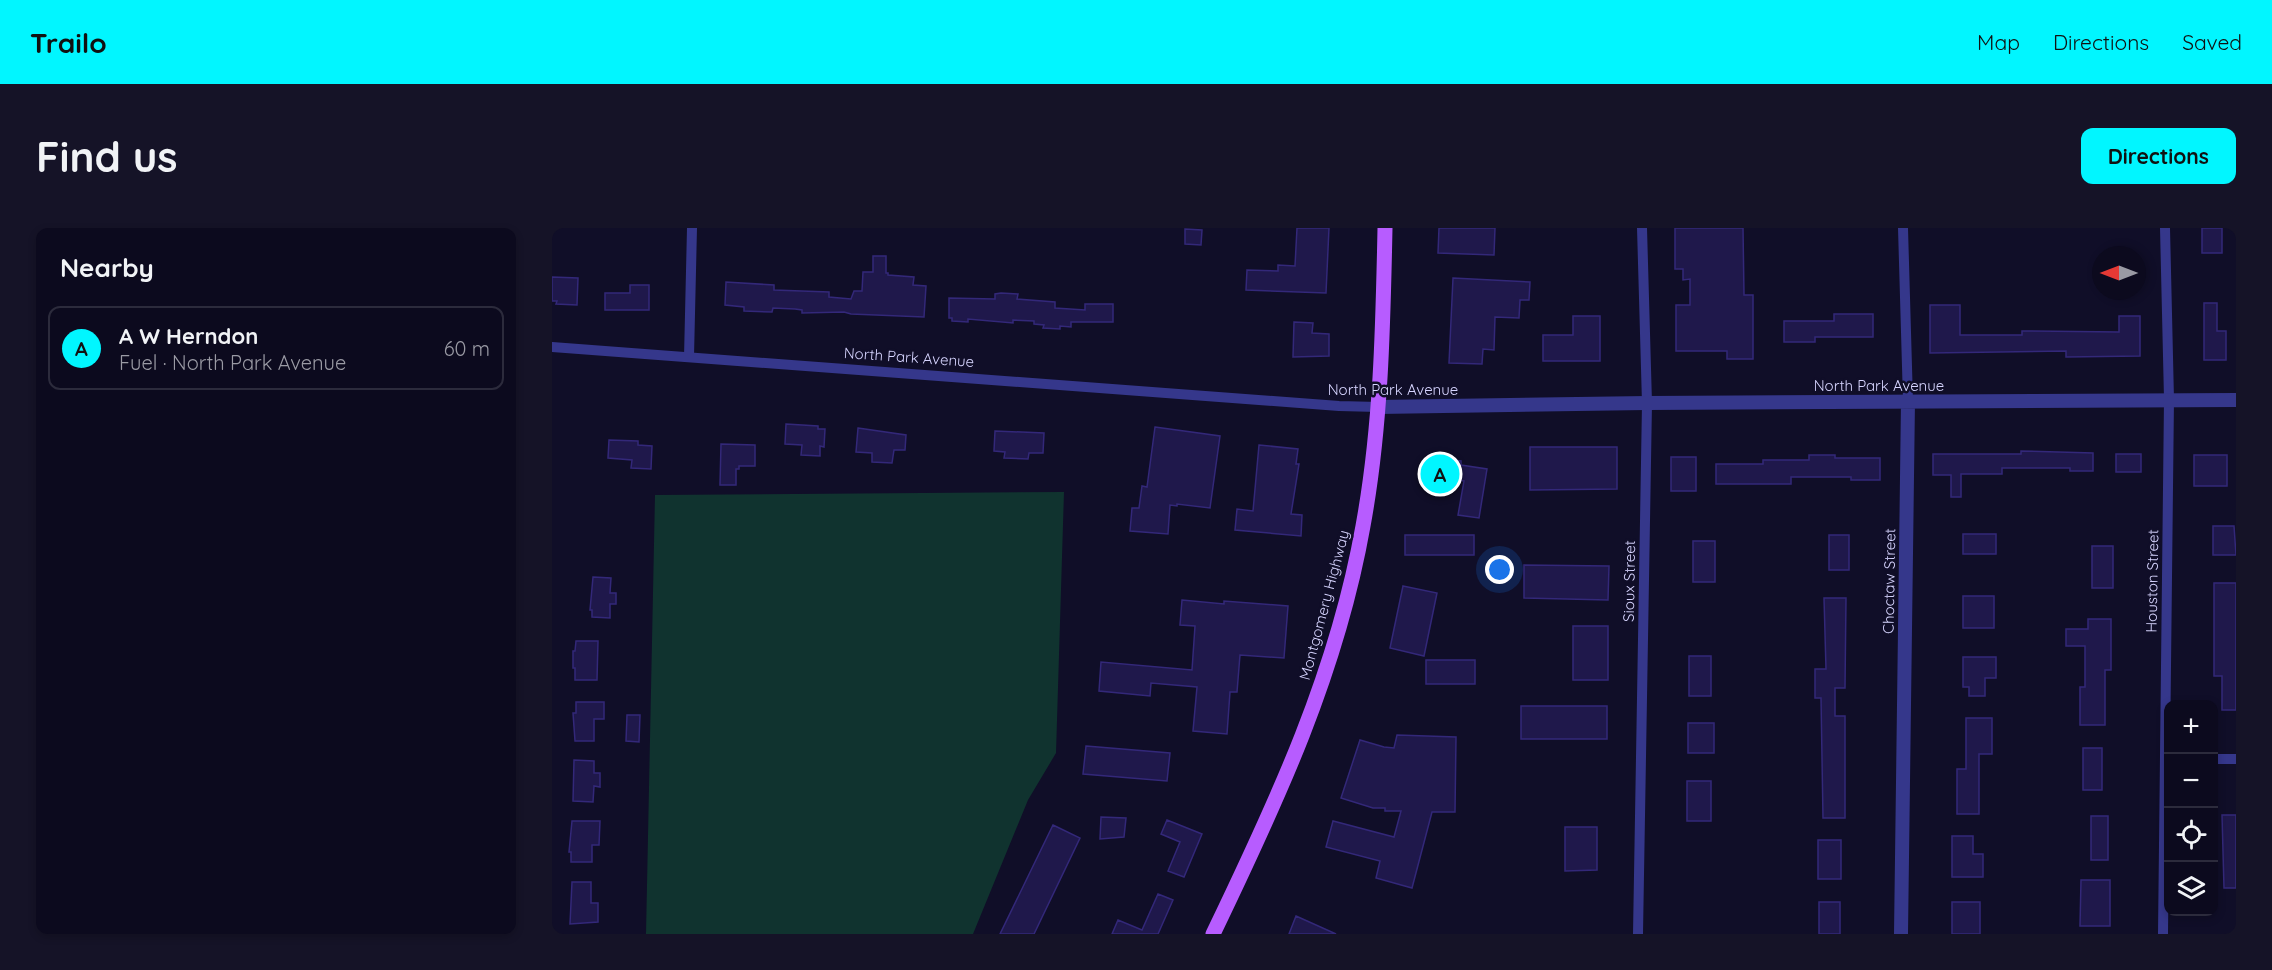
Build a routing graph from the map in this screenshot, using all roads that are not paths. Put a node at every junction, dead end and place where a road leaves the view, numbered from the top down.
1 (692, 228) edge
2 (1385, 228) edge
3 (1642, 228) edge
4 (1903, 228) edge
5 (2165, 228) edge
6 (552, 346) edge
7 (689, 357) junction
8 (2169, 399) junction
9 (2236, 400) edge
10 (1908, 401) junction
11 (1647, 403) junction
12 (1378, 407) junction
13 (2167, 754) edge
14 (2218, 759) edge
15 (2236, 759) edge
16 (2166, 808) edge
17 (1213, 934) edge
18 (1638, 934) edge
19 (1901, 934) edge
20 (2163, 934) edge

1 - 7 street
2 - 12 main road, Montgomery Highway
3 - 11 street, Sioux Street
4 - 10 street, Choctaw Street
5 - 8 street, Houston Street
6 - 7 street, North Park Avenue
7 - 12 street, North Park Avenue
8 - 9 street, North Park Avenue
8 - 10 street, North Park Avenue
8 - 13 street, Houston Street
10 - 11 street, North Park Avenue
10 - 19 street, Choctaw Street
11 - 12 street, North Park Avenue
11 - 18 street, Sioux Street
12 - 17 main road, Montgomery Highway
14 - 15 street
16 - 20 street, Houston Street

